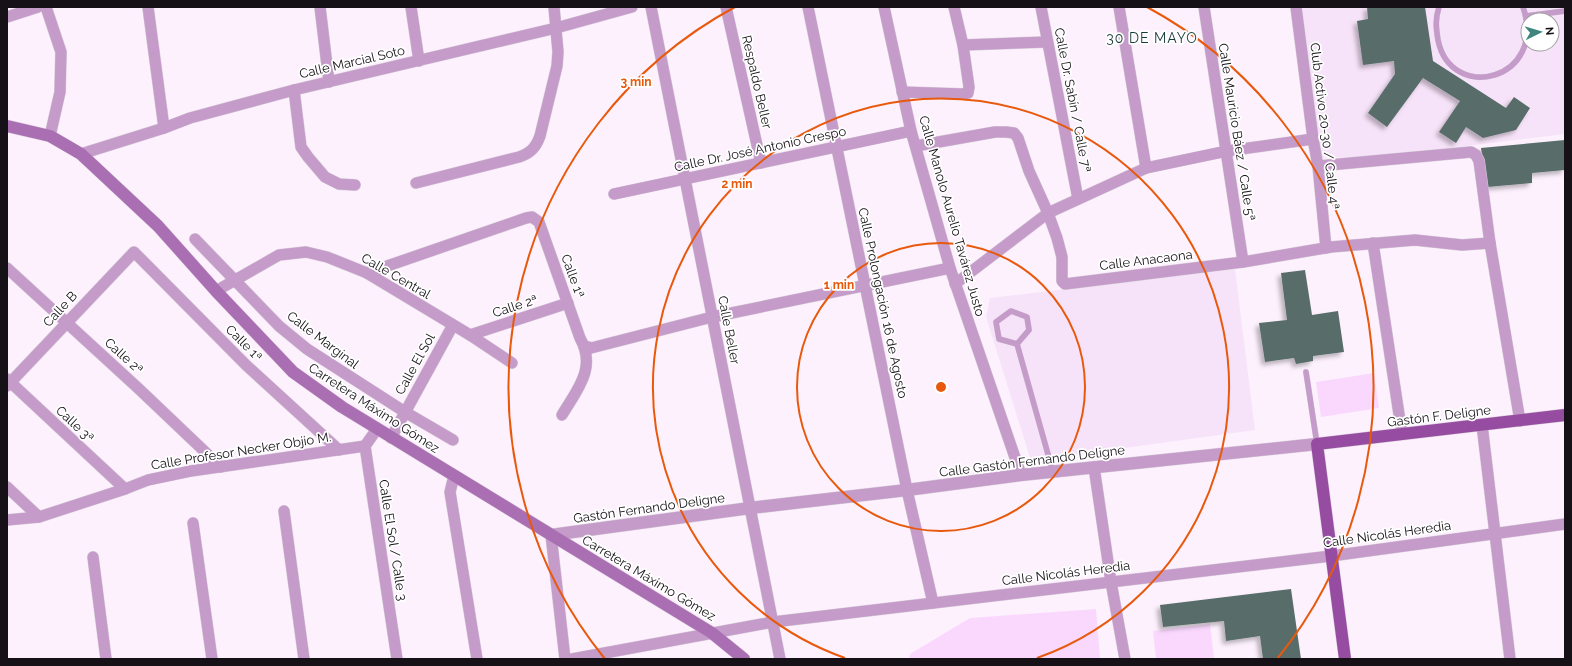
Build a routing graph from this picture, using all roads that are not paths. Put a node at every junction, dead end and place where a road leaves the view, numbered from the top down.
1 (38, 7) edge
2 (46, 7) edge
3 (148, 7) edge
4 (320, 7) edge
5 (411, 7) edge
6 (554, 7) edge
7 (632, 7) edge
8 (651, 7) edge
9 (726, 7) edge
10 (808, 7) edge
11 (884, 7) edge
12 (954, 7) edge
13 (1041, 7) edge
14 (1120, 7) edge
15 (1204, 7) edge
16 (1296, 7) edge
17 (1439, 7) edge
18 (7, 17) edge
19 (556, 28) junction
20 (1047, 42) junction
21 (963, 45) junction
22 (1522, 52) edge
23 (419, 60) junction
24 (329, 82) junction
25 (294, 90) junction
26 (902, 92) junction
27 (7, 126) edge
28 (164, 128) junction
29 (911, 131) junction
30 (50, 136) junction
31 (1313, 139) junction
32 (916, 146) junction
33 (836, 147) junction
34 (1227, 150) junction
35 (81, 154) junction
36 (761, 163) junction
37 (1318, 166) junction
38 (1146, 168) junction
39 (685, 179) junction
40 (416, 182) dead end
41 (355, 185) dead end
42 (614, 194) dead end
43 (1078, 199) junction
44 (1048, 213) junction
45 (194, 239) dead end
46 (1373, 243) junction
47 (1490, 243) junction
48 (1326, 248) junction
49 (134, 252) joint
50 (1243, 262) junction
51 (7, 268) edge
52 (950, 268) junction
53 (366, 273) junction
54 (236, 280) junction
55 (954, 284) junction
56 (865, 286) junction
57 (216, 291) junction
58 (568, 303) junction
59 (712, 318) junction
60 (66, 323) junction
61 (453, 326) junction
62 (470, 335) junction
63 (1017, 344) junction
64 (584, 346) junction
65 (512, 363) dead end
66 (1306, 372) dead end
67 (8, 382) edge
68 (404, 412) junction
69 (562, 415) dead end
70 (1565, 415) edge
71 (1520, 421) junction
72 (1482, 424) junction
73 (377, 428) junction
74 (1402, 434) junction
75 (391, 438) junction
76 (452, 440) dead end
77 (1317, 444) junction
78 (365, 446) junction
79 (339, 450) junction
80 (221, 467) junction
81 (1094, 467) junction
82 (1053, 472) junction
83 (1021, 475) junction
84 (454, 476) junction
85 (7, 487) edge
86 (125, 489) junction
87 (907, 490) junction
88 (750, 508) junction
89 (284, 511) dead end
90 (38, 517) junction
91 (7, 520) edge
92 (193, 523) dead end
93 (1565, 524) edge
94 (1494, 533) junction
95 (551, 535) junction
96 (1331, 556) junction
97 (93, 557) dead end
98 (1111, 582) junction
99 (934, 603) junction
100 (773, 622) junction
101 (712, 632) junction
102 (106, 659) edge
103 (212, 659) edge
104 (304, 659) edge
105 (397, 659) edge
106 (477, 659) edge
107 (565, 659) edge
108 (572, 659) edge
109 (744, 659) edge
110 (780, 659) edge
111 (1124, 659) edge
112 (1345, 659) edge
113 (1510, 659) edge

1 - 18 street
2 - 30 street
3 - 28 street
4 - 24 street
5 - 23 street
6 - 19 street
7 - 19 street, Calle Marcial Soto
8 - 39 street, Calle Beller
9 - 36 street, Respaldo Beller
10 - 33 street, Calle Prolongación 16 de Agosto
11 - 26 street, Calle Manolo Aurelio Tavárez Justo
12 - 21 street
13 - 20 street, Calle Dr. Sabín / Calle 7ª
14 - 38 street
15 - 34 street, Calle Mauricio Báez / Calle 5ª
16 - 31 street, Club Activo 20-30 / Calle 4ª
17 - 22 lane
19 - 23 street, Calle Marcial Soto
19 - 40 street
20 - 21 street
20 - 43 street, Calle Dr. Sabín / Calle 7ª
21 - 26 street
23 - 24 street, Calle Marcial Soto
24 - 25 street, Calle Marcial Soto
25 - 28 street, Calle Marcial Soto
25 - 41 street
26 - 29 street, Calle Manolo Aurelio Tavárez Justo
27 - 30 main road, Carretera Máximo Gómez
28 - 35 street, Calle Marcial Soto
29 - 32 street, Calle Manolo Aurelio Tavárez Justo
29 - 33 street, Calle Dr. José Antonio Crespo
30 - 35 main road, Carretera Máximo Gómez
31 - 34 street
31 - 37 street, Club Activo 20-30 / Calle 4ª
32 - 44 street, Calle Anacaona
32 - 52 street, Calle Manolo Aurelio Tavárez Justo
33 - 36 street, Calle Dr. José Antonio Crespo
33 - 56 street, Calle Prolongación 16 de Agosto
34 - 38 street
34 - 50 street, Calle Mauricio Báez / Calle 5ª
35 - 57 main road, Carretera Máximo Gómez
36 - 39 street, Calle Dr. José Antonio Crespo
37 - 47 street
37 - 48 street, Club Activo 20-30 / Calle 4ª
38 - 43 street
39 - 42 street, Calle Dr. José Antonio Crespo
39 - 59 street, Calle Beller
43 - 44 street
44 - 50 street, Calle Anacaona
44 - 55 street
45 - 54 street, Calle Marginal
46 - 47 street, Calle Anacaona
46 - 48 street, Calle Anacaona
46 - 74 street
47 - 71 street
48 - 50 street, Calle Anacaona
49 - 60 street, Calle B
49 - 79 street, Calle 1ª
51 - 60 street, Calle 2ª
52 - 55 street, Calle Manolo Aurelio Tavárez Justo
52 - 56 street
53 - 54 street, Calle Central
53 - 58 street, Calle 1ª
53 - 61 street, Calle Central
54 - 57 street, Calle Central
54 - 68 street, Calle Marginal
55 - 83 street, Calle Manolo Aurelio Tavárez Justo
56 - 59 street
56 - 87 street, Calle Prolongación 16 de Agosto
57 - 73 main road, Carretera Máximo Gómez
58 - 62 street, Calle 2ª
58 - 64 street, Calle 1ª
59 - 64 street
59 - 88 street, Calle Beller
60 - 67 street, Calle B
60 - 80 street, Calle 2ª
61 - 62 street, Calle Central
61 - 68 street, Calle El Sol
62 - 65 street, Calle Central
63 - 63 lane
63 - 82 lane
64 - 69 street, Calle 1ª
66 - 77 lane
67 - 86 street, Calle 3ª
68 - 75 street, Calle El Sol
68 - 76 street, Calle Marginal
70 - 71 main road, Gastón F. Deligne
71 - 72 main road, Gastón F. Deligne
72 - 74 main road, Gastón F. Deligne
72 - 94 street
73 - 75 main road, Carretera Máximo Gómez
73 - 78 street
74 - 77 main road, Gastón F. Deligne
75 - 84 main road, Carretera Máximo Gómez
77 - 81 street, Calle Gastón Fernando Deligne
77 - 96 main road
78 - 79 street, Calle Profesor Necker Objio M.
78 - 105 street, Calle El Sol / Calle 3
79 - 80 street, Calle Profesor Necker Objio M.
80 - 86 street, Calle Profesor Necker Objio M.
81 - 82 street, Calle Gastón Fernando Deligne
81 - 98 street
82 - 83 street, Calle Gastón Fernando Deligne
83 - 87 street, Calle Gastón Fernando Deligne
84 - 95 main road, Carretera Máximo Gómez
84 - 106 street
85 - 90 street
86 - 90 street, Calle Profesor Necker Objio M.
87 - 88 street, Calle Gastón Fernando Deligne
87 - 99 street, Calle Prolongación 16 de Agosto
88 - 95 street, Gastón Fernando Deligne
88 - 100 street, Calle Beller
89 - 104 street
90 - 91 street, Calle Profesor Necker Objio M.
92 - 103 street
93 - 94 street, Calle Nicolás Heredia
94 - 96 street, Calle Nicolás Heredia
94 - 113 street
95 - 101 main road, Carretera Máximo Gómez
95 - 107 street
96 - 98 street, Calle Nicolás Heredia
96 - 112 main road
97 - 102 street
98 - 99 street, Calle Nicolás Heredia
98 - 111 street
99 - 100 street, Calle Nicolás Heredia
100 - 101 street, Calle Nicolás Heredia
100 - 110 street, Calle Beller
101 - 108 street, Calle Nicolás Heredia
101 - 109 main road, Carretera Máximo Gómez

